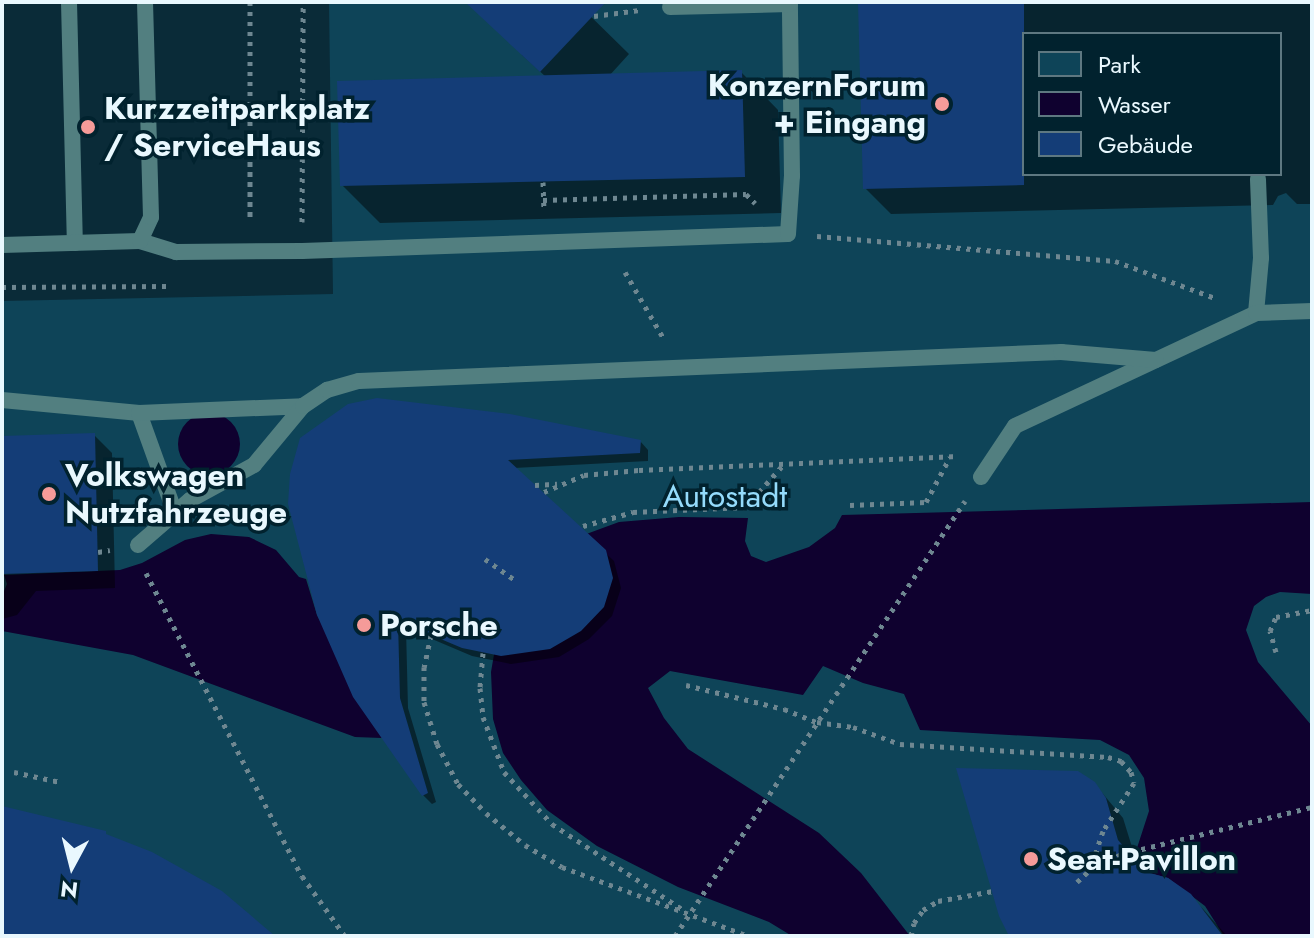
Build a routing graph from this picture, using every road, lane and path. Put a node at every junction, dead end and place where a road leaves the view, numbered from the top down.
1 (69, 2) edge
2 (145, 2) edge
3 (250, 2) edge
4 (303, 2) edge
5 (670, 7) joint
6 (594, 16) dead end
7 (1258, 179) dead end
8 (543, 182) dead end
9 (788, 234) junction
10 (140, 241) junction
11 (607, 242) junction
12 (75, 243) junction
13 (2, 245) edge
14 (250, 251) junction
15 (302, 251) junction
16 (181, 286) dead end
17 (2, 287) edge
18 (1312, 311) edge
19 (1256, 313) junction
20 (1156, 360) junction
21 (681, 368) junction
22 (2, 400) edge
23 (303, 406) junction
24 (139, 413) junction
25 (996, 453) junction
26 (950, 456) junction
27 (783, 464) junction
28 (981, 477) joint
29 (558, 484) junction
30 (535, 485) dead end
31 (544, 492) dead end
32 (850, 505) dead end
33 (175, 513) junction
34 (583, 526) dead end
35 (138, 545) dead end
36 (485, 559) dead end
37 (142, 563) dead end
38 (514, 579) dead end
39 (1312, 610) edge
40 (431, 635) dead end
41 (1276, 652) dead end
42 (483, 653) dead end
43 (686, 685) dead end
44 (817, 722) junction
45 (14, 772) dead end
46 (60, 782) dead end
47 (1312, 807) edge
48 (1090, 870) junction
49 (1077, 882) dead end
50 (993, 891) dead end
51 (690, 914) junction
52 (345, 936) edge
53 (675, 936) edge
54 (749, 936) edge
55 (911, 936) edge

1 - 12 street
2 - 10 street
3 - 14 path
4 - 15 path
5 - 6 path
5 - 9 street
7 - 19 street
8 - 9 path
9 - 11 street
9 - 19 path
10 - 12 street
10 - 14 street
11 - 15 street
11 - 21 path
12 - 13 street
14 - 15 street
16 - 17 path
18 - 19 street
19 - 20 street
20 - 21 street
20 - 25 street
21 - 23 street
22 - 24 street
23 - 24 street
23 - 33 street
24 - 33 street
25 - 26 path
25 - 28 street
26 - 27 path
26 - 32 path
27 - 29 path
27 - 34 path
28 - 44 path
29 - 30 path
29 - 31 path
33 - 35 street
36 - 38 path
37 - 52 path
39 - 41 path
40 - 51 path
42 - 51 path
43 - 44 path
44 - 48 path
44 - 51 path
45 - 46 path
47 - 48 path
48 - 49 path
50 - 55 path
51 - 53 path
51 - 54 path

